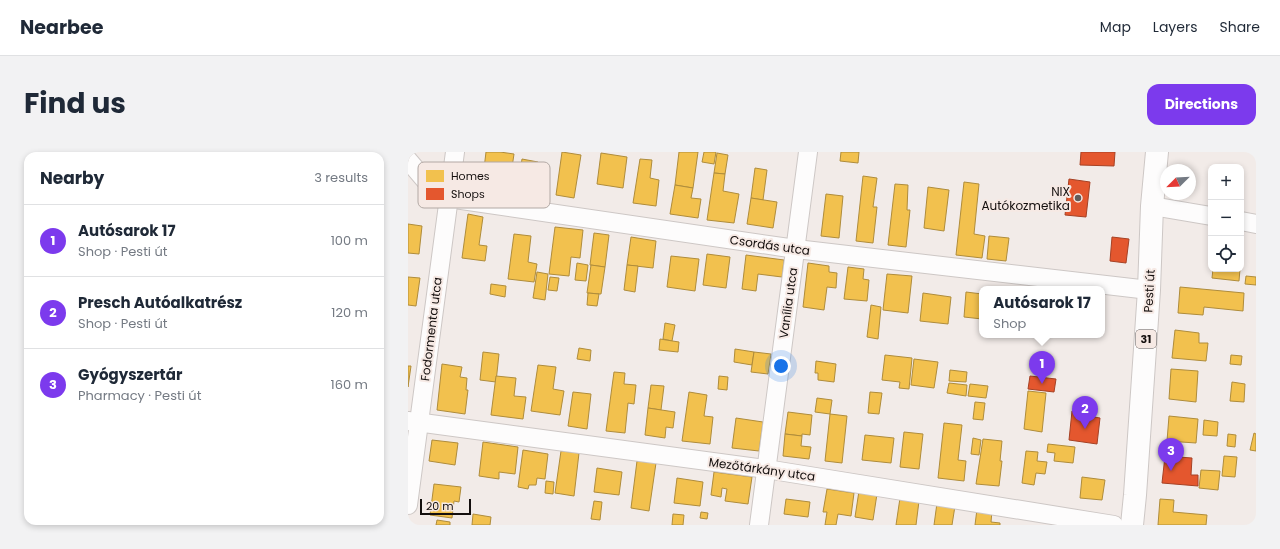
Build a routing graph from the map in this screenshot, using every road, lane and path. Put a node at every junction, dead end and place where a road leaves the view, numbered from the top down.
1 (454, 152) edge
2 (808, 152) edge
3 (1157, 152) edge
4 (408, 160) edge
5 (453, 162) edge
6 (418, 172) edge
7 (1152, 206) junction
8 (446, 208) edge
9 (516, 208) edge
10 (1208, 215) edge
11 (1244, 222) edge
12 (1256, 224) edge
13 (796, 249) junction
14 (1149, 290) junction
15 (413, 422) edge
16 (766, 469) junction
17 (408, 505) edge
18 (759, 525) edge
19 (1114, 525) edge
20 (1132, 525) edge

1 - 5 street, Fodormenta utca
2 - 13 street, Vanília utca
3 - 7 main road, Pesti út / 31
4 - 6 street, Csordás utca
7 - 10 street
7 - 14 main road, Pesti út / 31
8 - 15 street, Fodormenta utca
9 - 13 street, Csordás utca
11 - 12 street
13 - 14 street, Csordás utca
13 - 16 street, Vanília utca
14 - 20 main road, Pesti út / 31
15 - 16 street, Mezőtárkány utca
15 - 17 street, Fodormenta utca
16 - 18 street, Vanília utca
16 - 19 street, Mezőtárkány utca

